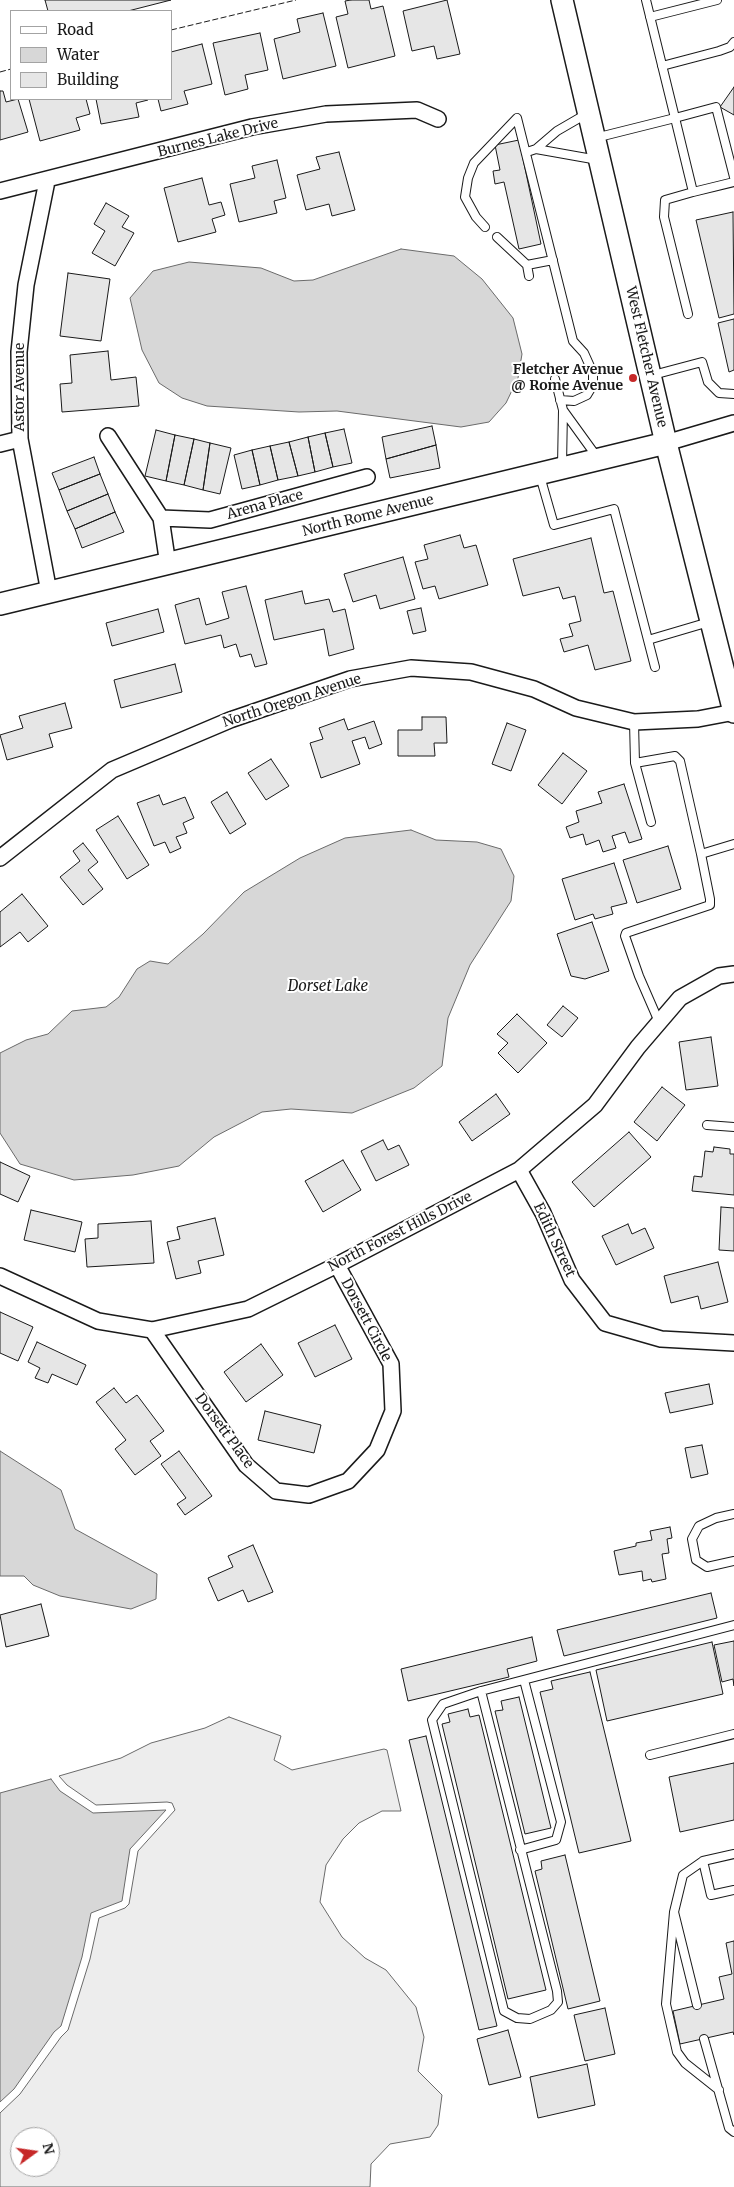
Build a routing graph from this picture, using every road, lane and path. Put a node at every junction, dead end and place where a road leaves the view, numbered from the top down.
1 (562, 0) edge
2 (646, 0) edge
3 (717, 0) edge
4 (650, 17) junction
5 (734, 42) edge
6 (662, 66) junction
7 (589, 112) junction
8 (674, 118) junction
9 (438, 119) dead end
10 (595, 138) junction
11 (536, 149) junction
12 (527, 152) junction
13 (601, 161) junction
14 (734, 177) edge
15 (47, 181) junction
16 (734, 182) edge
17 (0, 192) edge
18 (693, 192) junction
19 (485, 227) dead end
20 (497, 238) dead end
21 (553, 260) junction
22 (527, 265) junction
23 (530, 276) dead end
24 (688, 314) dead end
25 (651, 376) junction
26 (555, 380) dead end
27 (734, 394) edge
28 (560, 400) junction
29 (563, 410) junction
30 (734, 423) edge
31 (108, 436) dead end
32 (20, 439) junction
33 (666, 443) junction
34 (0, 444) edge
35 (599, 459) junction
36 (562, 468) junction
37 (539, 474) junction
38 (367, 477) dead end
39 (161, 518) junction
40 (168, 565) junction
41 (49, 592) junction
42 (0, 604) edge
43 (711, 622) junction
44 (648, 640) junction
45 (655, 667) dead end
46 (734, 712) edge
47 (634, 722) junction
48 (635, 762) junction
49 (651, 822) dead end
50 (734, 844) edge
51 (700, 854) junction
52 (0, 858) edge
53 (734, 974) edge
54 (659, 1022) junction
55 (707, 1125) dead end
56 (734, 1127) edge
57 (518, 1170) junction
58 (337, 1265) junction
59 (0, 1276) edge
60 (152, 1330) junction
61 (734, 1343) edge
62 (348, 1481) joint
63 (734, 1514) edge
64 (734, 1561) edge
65 (734, 1625) edge
66 (524, 1680) junction
67 (481, 1691) junction
68 (734, 1734) edge
69 (650, 1755) dead end
70 (520, 1850) junction
71 (734, 1854) edge
72 (703, 1862) junction
73 (734, 1890) edge
74 (674, 1912) junction
75 (697, 2006) dead end
76 (704, 2038) dead end
77 (719, 2090) junction
78 (734, 2132) edge

1 - 7 main road, West Fletcher Avenue
2 - 4 lane
3 - 4 lane
4 - 6 lane
5 - 6 lane
6 - 8 lane
7 - 10 main road, West Fletcher Avenue
7 - 11 lane
8 - 10 lane
8 - 14 lane
8 - 18 lane
9 - 15 street, Burnes Lake Drive
10 - 13 main road, West Fletcher Avenue
11 - 12 lane
11 - 13 lane
12 - 19 lane
12 - 21 lane
13 - 25 main road, West Fletcher Avenue
15 - 17 street, Burnes Lake Drive
15 - 32 street, Astor Avenue
16 - 18 lane
18 - 24 lane
20 - 22 lane
21 - 22 lane
21 - 28 lane
22 - 23 lane
25 - 27 lane
25 - 33 main road, West Fletcher Avenue
26 - 28 lane
28 - 29 lane
29 - 35 lane
29 - 36 lane
30 - 33 street, North Rome Avenue
31 - 39 street
32 - 34 street
32 - 41 street, Astor Avenue
33 - 35 main road, North Rome Avenue
33 - 43 main road, West Fletcher Avenue
35 - 36 main road, North Rome Avenue
36 - 37 main road, North Rome Avenue
37 - 40 main road, North Rome Avenue
37 - 44 lane
38 - 39 street, Arena Place
39 - 40 street
40 - 41 main road, North Rome Avenue
41 - 42 main road, North Rome Avenue
43 - 44 lane
43 - 46 main road, West Fletcher Avenue
44 - 45 lane
46 - 47 street, North Oregon Avenue
47 - 48 lane
47 - 52 street, North Oregon Avenue
48 - 49 lane
48 - 51 lane
50 - 51 lane
51 - 54 lane
53 - 54 street, North Forest Hills Drive
54 - 57 street, North Forest Hills Drive
55 - 56 lane
57 - 58 street, North Forest Hills Drive
57 - 61 street, Edith Street
58 - 60 street, North Forest Hills Drive
58 - 62 street, Dorsett Circle
59 - 60 street, North Forest Hills Drive
60 - 62 street, Dorsett Place
63 - 64 lane
65 - 66 lane
66 - 67 lane
66 - 70 lane
67 - 70 lane
67 - 70 lane
68 - 69 lane
71 - 72 lane
72 - 73 lane
72 - 74 lane
74 - 75 lane
74 - 77 lane
76 - 77 lane
77 - 78 lane

